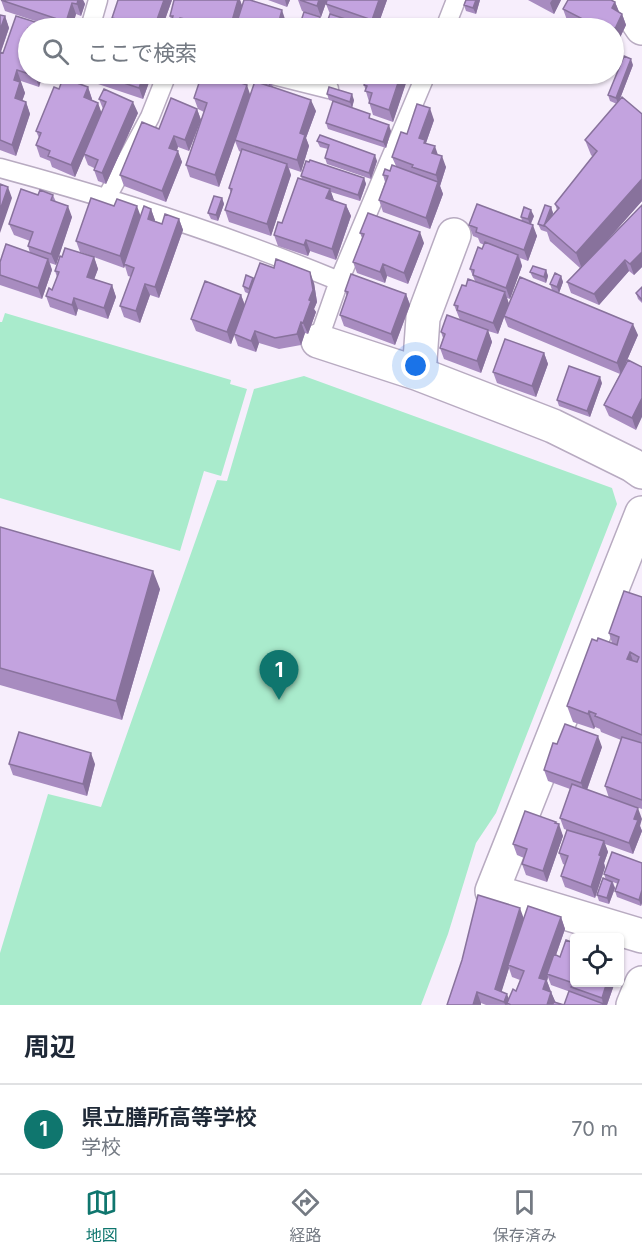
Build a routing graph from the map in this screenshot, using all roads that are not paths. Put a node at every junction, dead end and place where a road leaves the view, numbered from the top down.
1 (98, 0) edge
2 (456, 0) edge
3 (623, 0) edge
4 (93, 18) edge
5 (449, 18) edge
6 (642, 28) edge
7 (163, 84) edge
8 (309, 84) edge
9 (422, 84) edge
10 (329, 89) edge
11 (0, 168) edge
12 (107, 197) junction
13 (454, 235) dead end
14 (339, 281) junction
15 (318, 341) joint
16 (419, 374) junction
17 (642, 472) edge
18 (642, 513) edge
19 (642, 936) edge
20 (642, 983) edge
21 (633, 1005) edge

1 - 4 lane
2 - 5 lane
3 - 6 street
7 - 12 lane
8 - 10 lane
9 - 14 lane
11 - 12 lane
12 - 14 lane
13 - 16 street
14 - 15 lane
15 - 16 street
16 - 17 street
18 - 19 street
20 - 21 street

